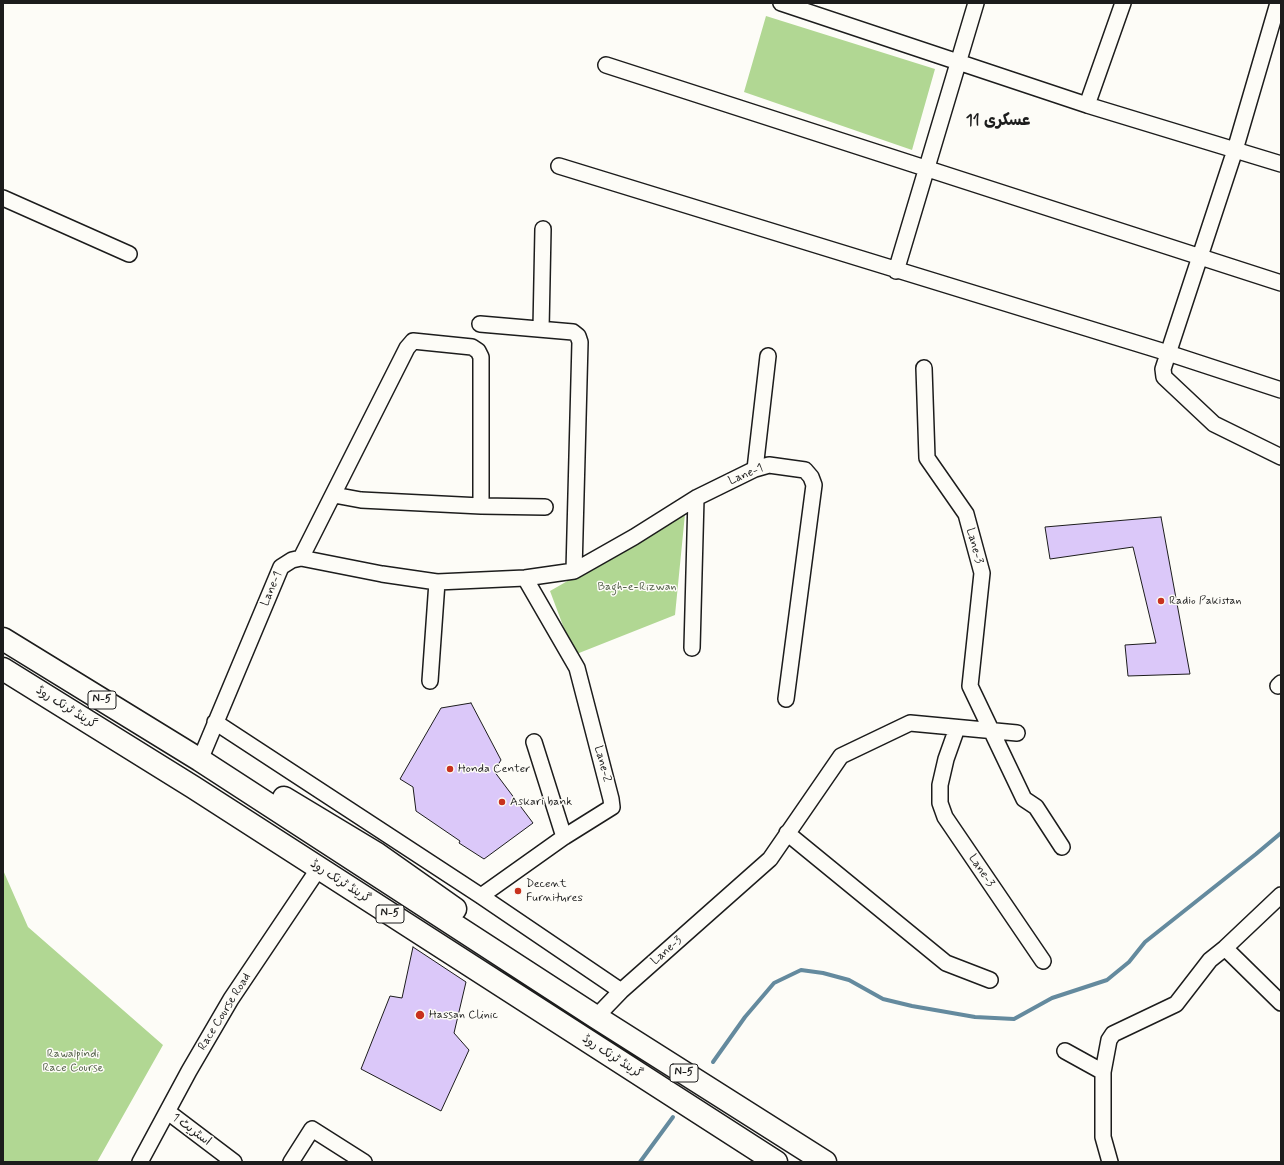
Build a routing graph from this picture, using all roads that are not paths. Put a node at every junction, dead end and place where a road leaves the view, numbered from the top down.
1 (781, 3) edge
2 (976, 3) edge
3 (1123, 3) edge
4 (1278, 3) edge
5 (958, 62) junction
6 (606, 65) dead end
7 (1087, 105) junction
8 (1234, 150) junction
9 (1281, 164) edge
10 (559, 166) dead end
11 (927, 170) junction
12 (3, 198) edge
13 (543, 228) dead end
14 (129, 254) dead end
15 (1200, 257) junction
16 (896, 271) junction
17 (1281, 283) edge
18 (480, 324) dead end
19 (541, 330) junction
20 (1168, 353) junction
21 (768, 356) dead end
22 (924, 368) dead end
23 (1281, 390) edge
24 (1281, 457) edge
25 (755, 469) junction
26 (334, 495) junction
27 (696, 498) junction
28 (481, 506) junction
29 (545, 507) dead end
30 (301, 558) junction
31 (574, 571) junction
32 (525, 578) junction
33 (437, 582) junction
34 (3, 639) edge
35 (692, 648) dead end
36 (3, 669) edge
37 (430, 681) dead end
38 (786, 699) dead end
39 (215, 722) junction
40 (957, 728) junction
41 (990, 731) junction
42 (1017, 733) dead end
43 (534, 742) dead end
44 (200, 760) junction
45 (787, 833) junction
46 (564, 837) junction
47 (332, 846) junction
48 (1062, 847) dead end
49 (319, 868) junction
50 (1281, 894) edge
51 (481, 896) junction
52 (1225, 948) junction
53 (1043, 961) dead end
54 (990, 980) dead end
55 (543, 983) junction
56 (621, 991) junction
57 (1281, 1003) edge
58 (596, 1017) junction
59 (1065, 1051) dead end
60 (1103, 1072) junction
61 (168, 1112) junction
62 (140, 1162) edge
63 (234, 1162) edge
64 (291, 1162) edge
65 (364, 1162) edge
66 (776, 1162) edge
67 (825, 1162) edge
68 (1110, 1162) edge

1 - 5 street
2 - 5 street
3 - 7 street
4 - 8 street
5 - 7 street
5 - 11 street
6 - 11 street
7 - 8 street
8 - 9 street
8 - 15 street
10 - 16 street
11 - 15 street
11 - 16 street
12 - 14 street
13 - 19 street
15 - 17 street
15 - 20 street
16 - 20 street
18 - 19 street
19 - 31 street
20 - 23 street
20 - 24 street
21 - 25 street
22 - 41 street, Lane-3
25 - 27 street, Lane-1
25 - 38 street, Lane-1
26 - 28 street
26 - 28 street
26 - 30 street
27 - 31 street, Lane-1
27 - 35 street
28 - 29 street
30 - 33 street, Lane-1
30 - 39 street, Lane-1
31 - 32 street, Lane-1
32 - 33 street, Lane-1
32 - 46 street, Lane-2
33 - 37 street
34 - 44 highway, گرینڈ ٹرنک روڈ / N-5
36 - 49 highway, گرینڈ ٹرنک روڈ / N-5
39 - 44 street, Lane-1
39 - 51 street
40 - 41 street, Lane-3
40 - 45 street, Lane-3
40 - 53 street, Lane-3
41 - 42 street, Lane-3
41 - 48 street
43 - 46 street
44 - 47 highway, گرینڈ ٹرنک روڈ / N-5
44 - 55 highway, گرینڈ ٹرنک روڈ / N-5
45 - 54 street
45 - 56 street, Lane-3
46 - 51 street, Lane-2
47 - 49 highway
47 - 55 highway, گرینڈ ٹرنک روڈ / N-5
49 - 61 street, Race Course Road
49 - 66 highway, گرینڈ ٹرنک روڈ / N-5
50 - 52 street
51 - 56 street
52 - 57 street
52 - 60 street
55 - 58 highway, گرینڈ ٹرنک روڈ / N-5
56 - 58 street, Lane-3
58 - 67 highway, گرینڈ ٹرنک روڈ / N-5
59 - 60 street
60 - 68 street
61 - 62 street, Race Course Road
61 - 63 street, اسٹریٹ 1
64 - 65 street

